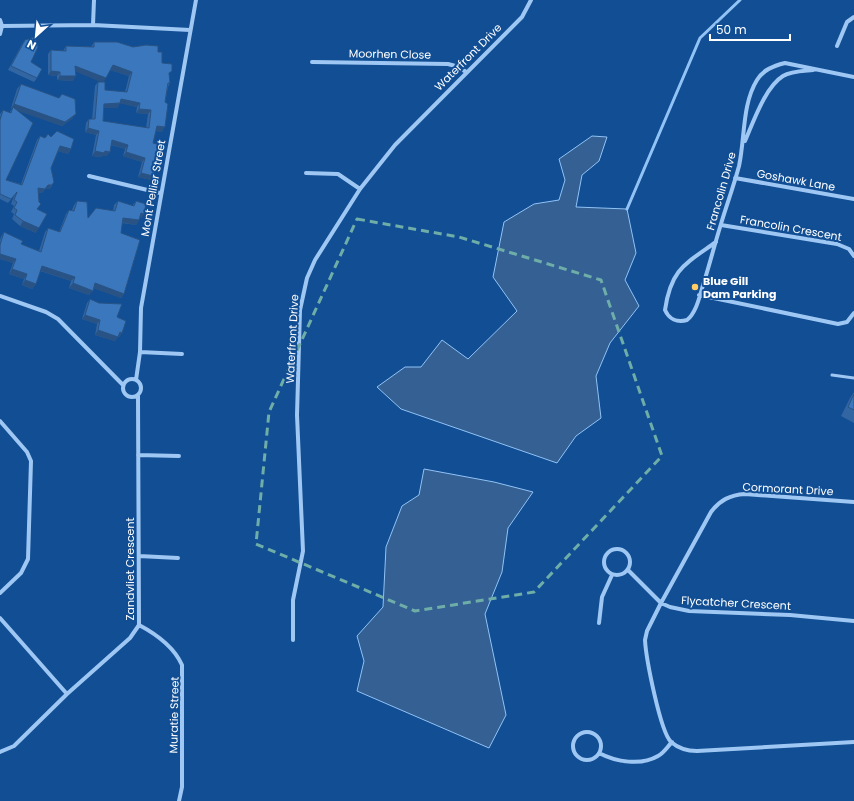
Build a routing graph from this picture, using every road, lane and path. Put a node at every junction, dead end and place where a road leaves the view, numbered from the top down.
1 (94, 0) edge
2 (196, 0) edge
3 (530, 0) edge
4 (854, 17) edge
5 (0, 20) edge
6 (2, 26) junction
7 (93, 26) junction
8 (190, 30) junction
9 (0, 34) edge
10 (837, 46) dead end
11 (312, 62) dead end
12 (818, 70) junction
13 (466, 72) junction
14 (854, 77) edge
15 (743, 145) junction
16 (306, 173) dead end
17 (89, 176) dead end
18 (736, 178) junction
19 (360, 190) junction
20 (160, 193) junction
21 (854, 199) edge
22 (721, 225) junction
23 (716, 242) junction
24 (854, 256) edge
25 (699, 295) junction
26 (0, 296) edge
27 (854, 313) edge
28 (140, 352) junction
29 (182, 354) dead end
30 (832, 375) dead end
31 (854, 378) edge
32 (136, 380) junction
33 (123, 385) junction
34 (138, 396) junction
35 (0, 421) edge
36 (138, 455) junction
37 (179, 456) dead end
38 (854, 502) edge
39 (139, 556) junction
40 (178, 558) dead end
41 (628, 570) junction
42 (612, 575) junction
43 (0, 593) edge
44 (661, 603) junction
45 (0, 618) edge
46 (854, 621) edge
47 (599, 622) dead end
48 (139, 624) junction
49 (293, 640) dead end
50 (67, 694) junction
51 (672, 742) junction
52 (854, 742) edge
53 (0, 752) edge
54 (599, 753) junction
55 (179, 801) edge

1 - 7 street
2 - 8 street, Mont Pellier Street
3 - 13 street, Waterfront Drive
4 - 10 street
5 - 6 street
6 - 7 street
6 - 9 street
7 - 8 street
8 - 20 street, Mont Pellier Street
11 - 13 street, Moorhen Close
12 - 14 street, Francolin Drive
12 - 15 street, Francolin Drive
12 - 15 street, Francolin Drive
13 - 19 street, Waterfront Drive
15 - 18 street, Francolin Drive
16 - 19 street
17 - 20 street
18 - 21 street, Goshawk Lane
18 - 22 street, Francolin Drive
19 - 49 street, Waterfront Drive
20 - 28 street, Mont Pellier Street
22 - 23 street, Francolin Drive
22 - 24 street, Francolin Crescent
23 - 25 street, Francolin Drive
23 - 25 street, Francolin Drive
25 - 27 street
26 - 33 street
28 - 29 street
28 - 32 street, Mont Pellier Street
30 - 31 lane
32 - 33 street
32 - 34 street
33 - 34 street
34 - 36 street, Zandvliet Crescent
35 - 43 street
36 - 37 street
36 - 39 street, Zandvliet Crescent
38 - 44 street, Cormorant Drive
39 - 40 street
39 - 48 street, Zandvliet Crescent
41 - 42 street
41 - 42 street
41 - 44 street
42 - 47 street
44 - 46 street, Flycatcher Crescent
44 - 51 street
45 - 50 street
48 - 50 street, Zandvliet Crescent
48 - 55 street, Muratie Street
50 - 53 street, Zandvliet Crescent
51 - 52 street
51 - 54 street
54 - 54 street

